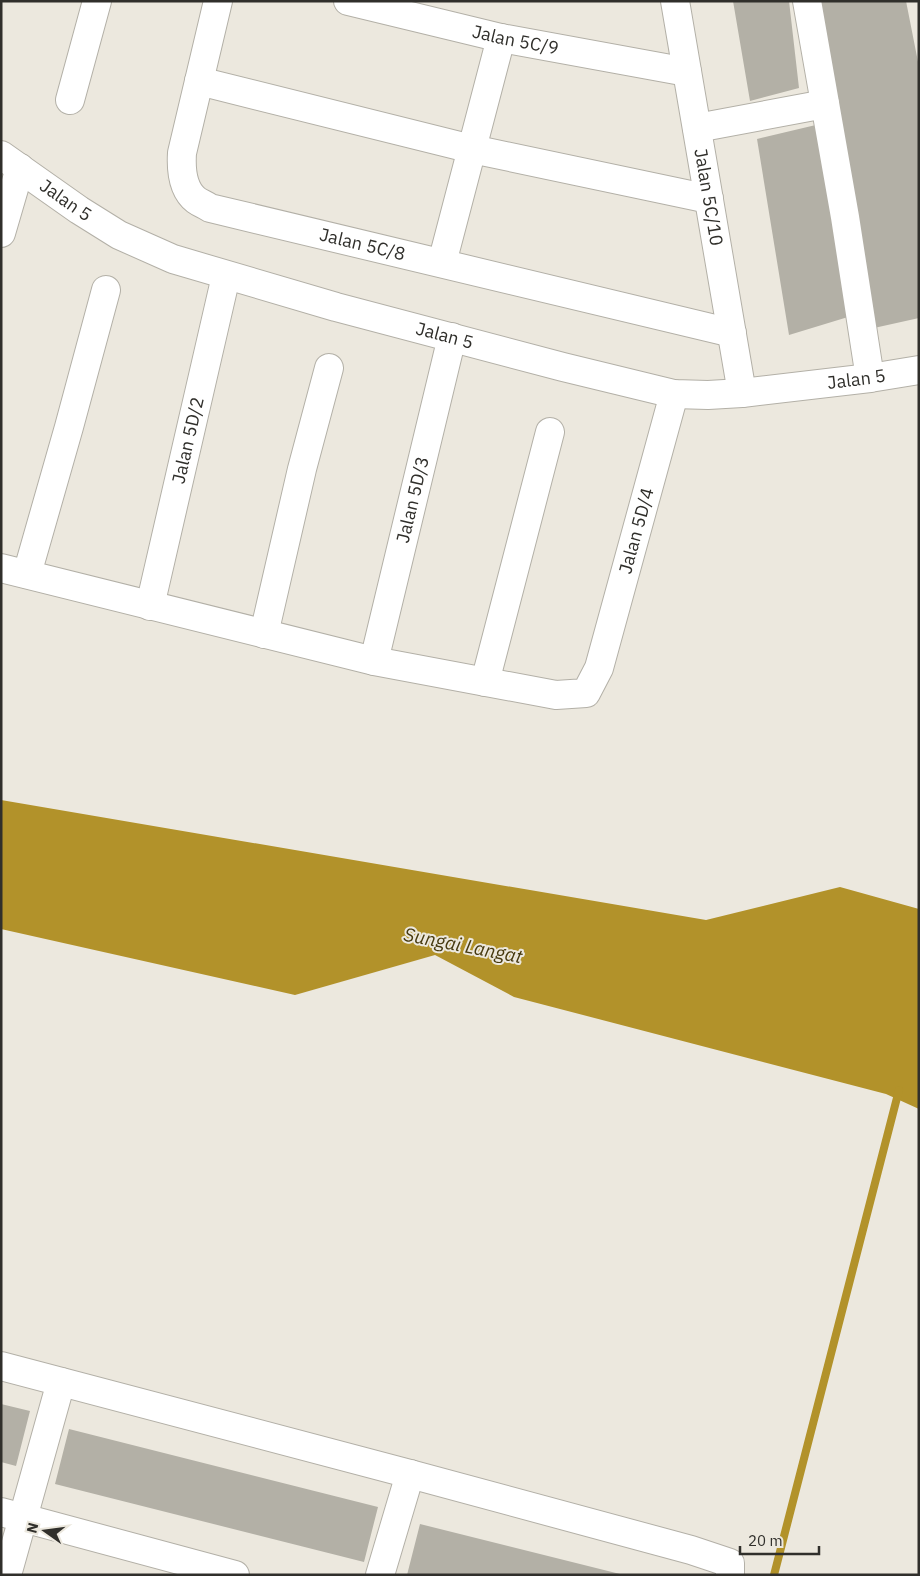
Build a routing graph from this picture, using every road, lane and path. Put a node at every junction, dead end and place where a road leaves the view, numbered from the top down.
1 (97, 1) edge
2 (218, 1) edge
3 (348, 1) edge
4 (675, 1) edge
5 (807, 1) edge
6 (501, 38) junction
7 (686, 72) junction
8 (198, 82) junction
9 (70, 100) dead end
10 (825, 104) junction
11 (697, 128) junction
12 (472, 149) junction
13 (11, 162) edge
14 (709, 199) junction
15 (1, 233) edge
16 (442, 263) junction
17 (226, 276) junction
18 (106, 290) dead end
19 (732, 333) junction
20 (452, 337) junction
21 (329, 368) dead end
22 (919, 370) edge
23 (870, 378) junction
24 (742, 393) junction
25 (674, 394) junction
26 (550, 432) dead end
27 (14, 571) edge
28 (150, 606) junction
29 (264, 634) junction
30 (374, 661) junction
31 (485, 682) junction
32 (1, 1366) edge
33 (61, 1382) junction
34 (410, 1474) junction
35 (12, 1515) edge
36 (7, 1575) edge
37 (235, 1575) edge
38 (380, 1575) edge
39 (730, 1575) edge

1 - 9 street
2 - 8 street, Jalan 5C/8
3 - 6 street, Jalan 5C/9
4 - 7 street, Jalan 5C/10
5 - 10 street
6 - 7 street, Jalan 5C/9
6 - 12 street
7 - 11 street, Jalan 5C/10
8 - 12 street
8 - 16 street, Jalan 5C/8
10 - 11 street
10 - 23 street
11 - 14 street, Jalan 5C/10
12 - 14 street
12 - 16 street
13 - 15 street
13 - 17 street, Jalan 5
14 - 19 street, Jalan 5C/10
16 - 19 street, Jalan 5C/8
17 - 20 street, Jalan 5
17 - 28 street, Jalan 5D/2
18 - 27 street
19 - 24 street, Jalan 5C/10
20 - 25 street, Jalan 5
20 - 30 street, Jalan 5D/3
21 - 29 street
22 - 23 street, Jalan 5
23 - 24 street, Jalan 5
24 - 25 street, Jalan 5
25 - 31 street, Jalan 5D/4
26 - 31 street
27 - 28 street
28 - 29 street
29 - 30 street
30 - 31 street
32 - 33 street
33 - 34 street
33 - 35 street
34 - 38 street
34 - 39 street
35 - 36 street
35 - 37 street

